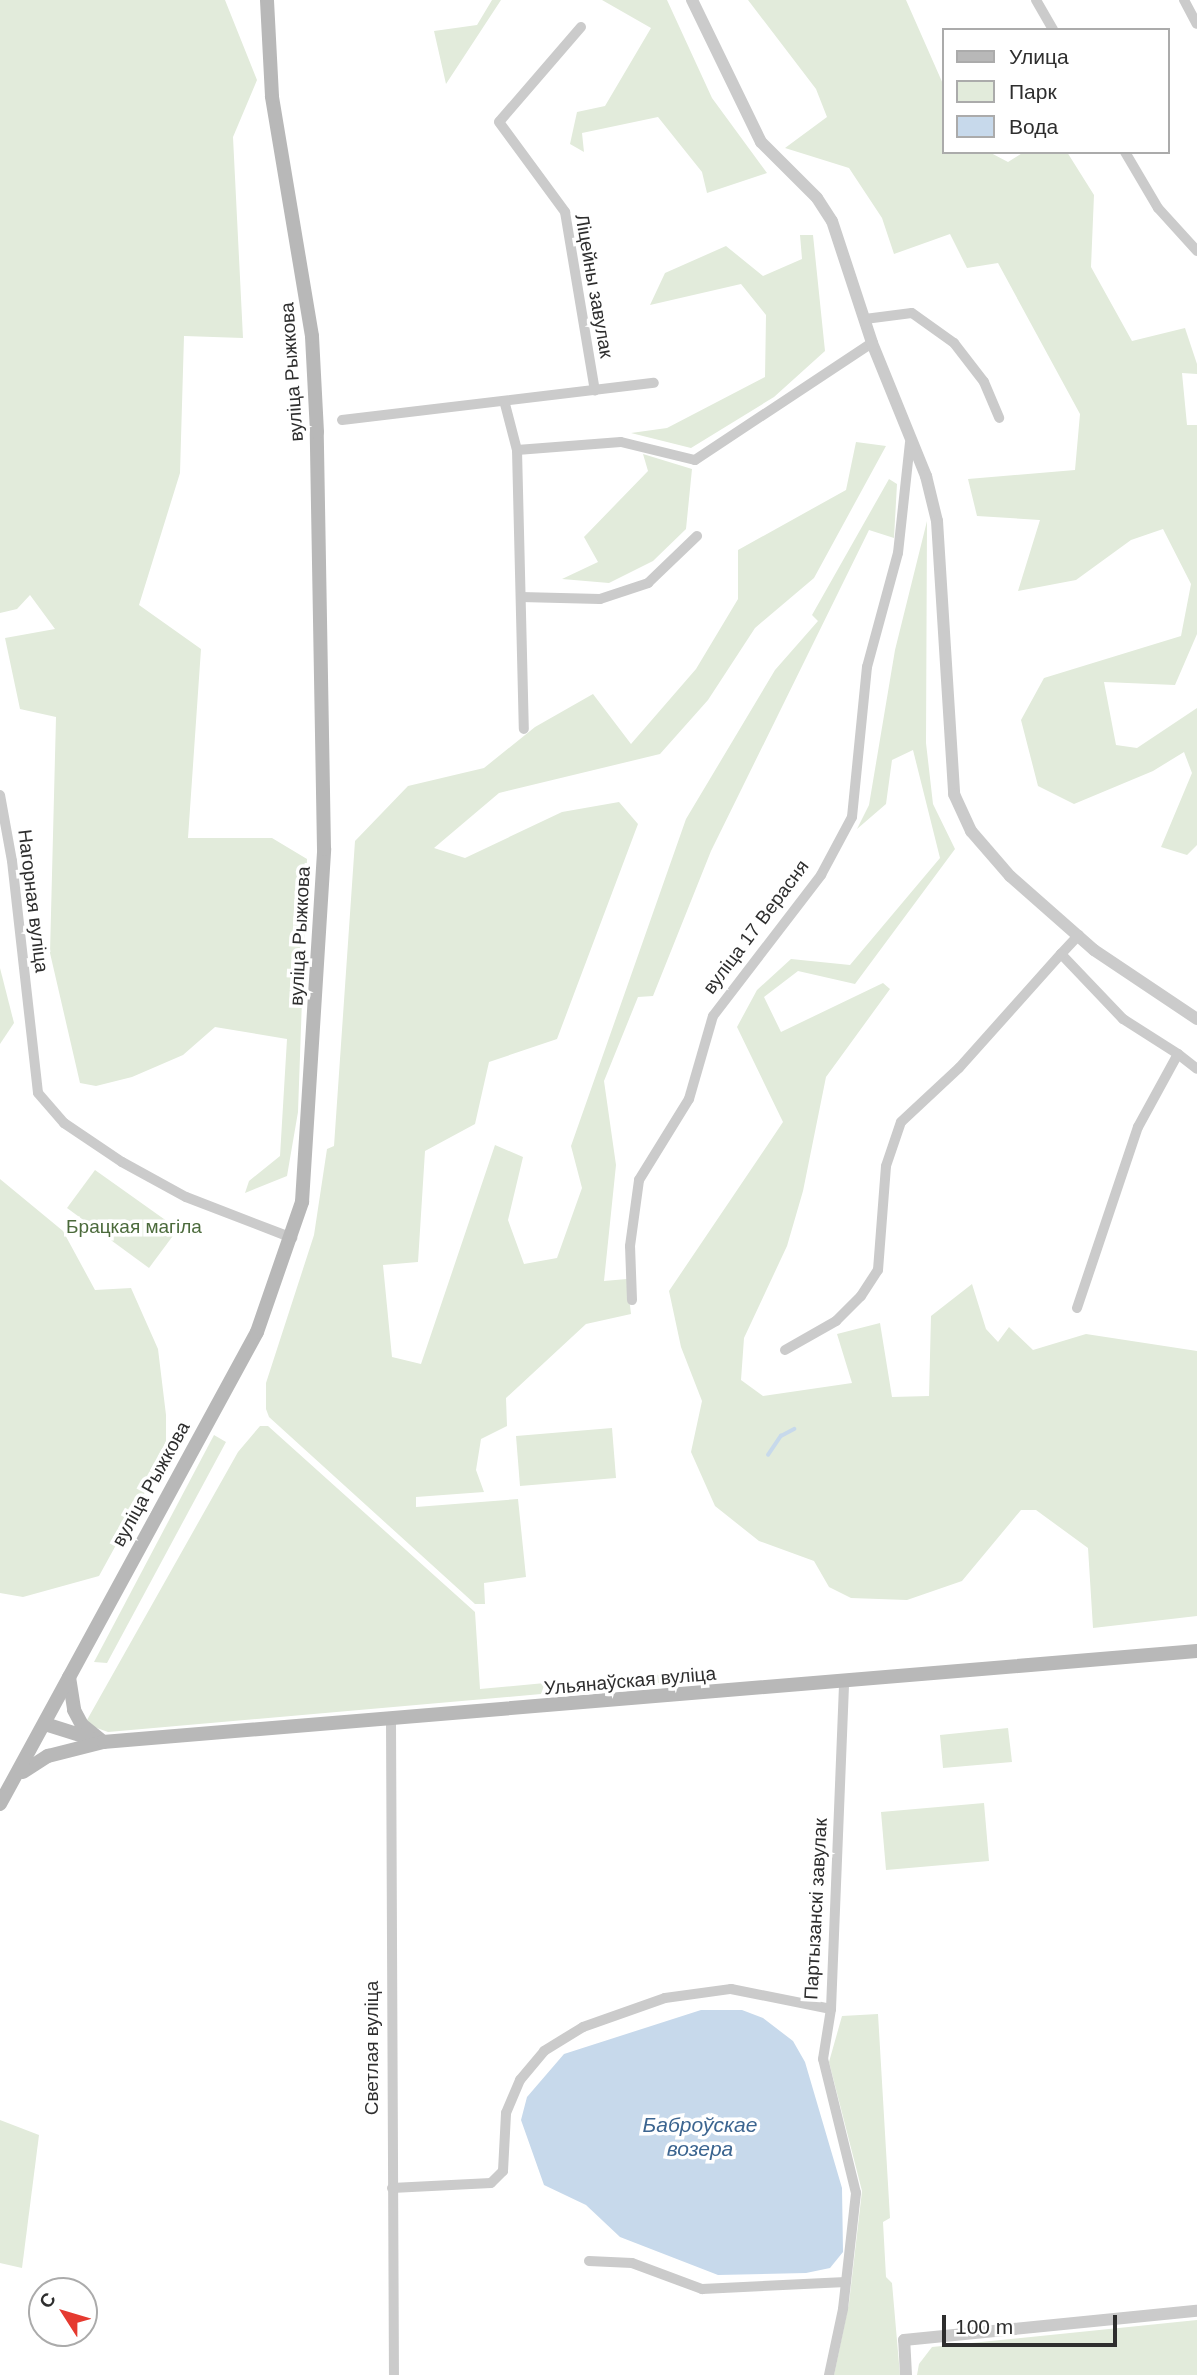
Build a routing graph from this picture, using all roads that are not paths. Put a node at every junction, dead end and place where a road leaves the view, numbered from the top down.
1 (267, 0) edge
2 (692, 0) edge
3 (1036, 0) edge
4 (1184, 0) edge
5 (1194, 10) edge
6 (1197, 24) edge
7 (580, 27) dead end
8 (1052, 28) edge
9 (1126, 154) edge
10 (1197, 251) edge
11 (865, 319) junction
12 (872, 344) junction
13 (654, 383) dead end
14 (595, 391) junction
15 (505, 404) junction
16 (999, 418) dead end
17 (342, 420) dead end
18 (910, 443) junction
19 (517, 450) junction
20 (697, 536) dead end
21 (521, 597) junction
22 (524, 729) dead end
23 (0, 795) edge
24 (1079, 935) junction
25 (1061, 954) junction
26 (1197, 1019) edge
27 (1178, 1054) junction
28 (1197, 1069) edge
29 (292, 1238) junction
30 (632, 1300) dead end
31 (1077, 1308) dead end
32 (785, 1350) dead end
33 (1197, 1651) edge
34 (69, 1677) junction
35 (844, 1684) junction
36 (391, 1720) junction
37 (45, 1724) junction
38 (103, 1742) junction
39 (68, 1751) junction
40 (15, 1779) junction
41 (0, 1804) edge
42 (831, 2009) junction
43 (391, 2189) junction
44 (589, 2261) dead end
45 (846, 2282) junction
46 (1197, 2311) edge
47 (394, 2375) edge
48 (829, 2375) edge
49 (906, 2375) edge

1 - 29 main road, вуліца Рыжкова
2 - 11 street, вуліца 17 Верасня
3 - 8 street
4 - 5 street
5 - 6 street
7 - 14 street, Ліцейны завулак
9 - 10 street
11 - 12 street, вуліца 17 Верасня
11 - 16 street
12 - 18 street, вуліца 17 Верасня
12 - 19 street
13 - 14 street
14 - 15 street
15 - 17 street
15 - 19 street
18 - 24 street, вуліца 17 Верасня
18 - 30 street, вуліца 17 Верасня
19 - 21 street
20 - 21 street
21 - 22 street
23 - 29 street, Нагорная вуліца
24 - 25 street
24 - 26 street, вуліца 17 Верасня
25 - 27 street
25 - 32 street
27 - 28 street
27 - 31 street
29 - 34 main road, вуліца Рыжкова
33 - 35 main road, Ульянаўская вуліца
34 - 37 main road, вуліца Рыжкова
34 - 38 main road
35 - 36 main road, Ульянаўская вуліца
35 - 42 street, Партызанскі завулак
36 - 38 main road, Ульянаўская вуліца
36 - 43 street, Светлая вуліца
37 - 38 main road
37 - 39 main road
37 - 40 main road, вуліца Рыжкова
38 - 39 main road, Ульянаўская вуліца
39 - 40 main road, Ульянаўская вуліца
40 - 41 main road, вуліца Рыжкова
42 - 43 street, Партызанскі завулак
42 - 45 street
43 - 47 street, Светлая вуліца
44 - 45 street
45 - 48 street
46 - 49 street

